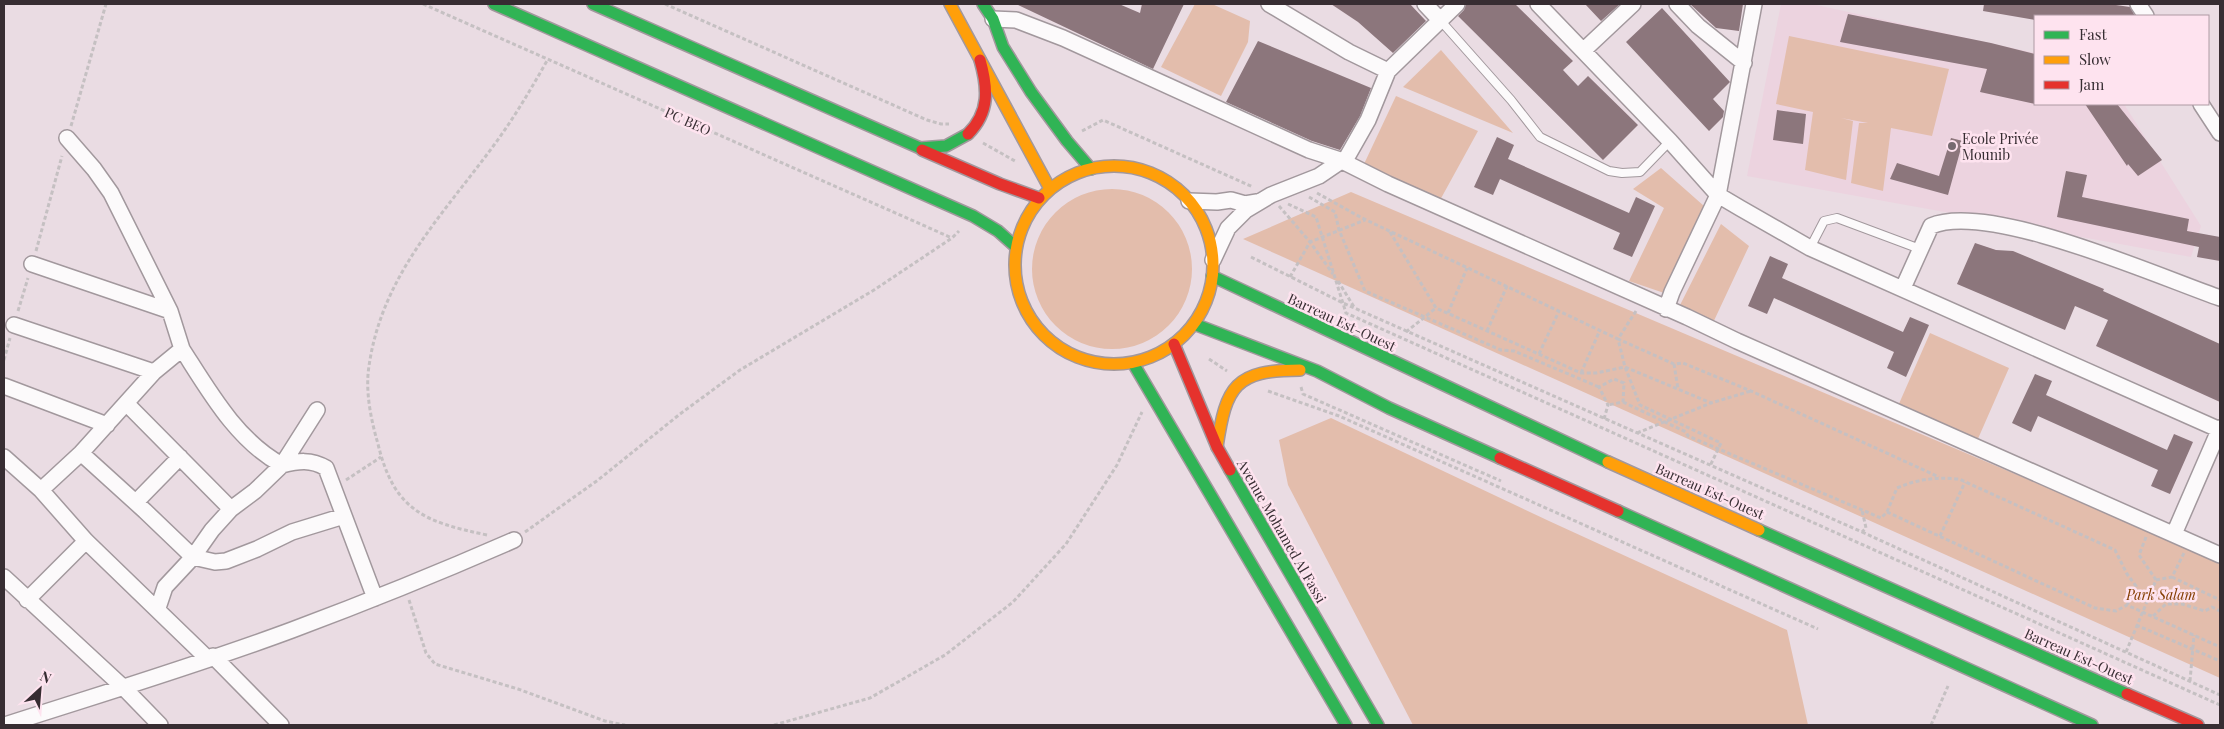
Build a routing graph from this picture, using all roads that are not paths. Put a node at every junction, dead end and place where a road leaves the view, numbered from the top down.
1 (494, 4) edge
2 (593, 4) edge
3 (950, 4) edge
4 (982, 4) edge
5 (1269, 4) edge
6 (1425, 4) edge
7 (1457, 4) edge
8 (1538, 4) edge
9 (1633, 4) edge
10 (1677, 4) edge
11 (1754, 4) edge
12 (2138, 4) edge
13 (2145, 15) edge
14 (992, 19) junction
15 (1440, 20) junction
16 (1584, 50) junction
17 (980, 60) junction
18 (1744, 63) junction
19 (1388, 71) junction
20 (2202, 105) edge
21 (2220, 133) edge
22 (68, 138) road end
23 (1670, 141) junction
24 (920, 148) junction
25 (1340, 160) junction
26 (1091, 169) junction
27 (1050, 189) junction
28 (1718, 195) junction
29 (1039, 198) junction
30 (1189, 201) junction
31 (1270, 203) junction
32 (1016, 246) junction
33 (1810, 248) junction
34 (1920, 249) junction
35 (1213, 260) junction
36 (32, 264) road end
37 (1212, 276) junction
38 (1903, 288) junction
39 (2220, 298) edge
40 (1666, 309) junction
41 (170, 311) junction
42 (1194, 324) junction
43 (14, 325) road end
44 (1174, 344) junction
45 (182, 349) junction
46 (1133, 363) junction
47 (1317, 370) junction
48 (154, 372) junction
49 (4, 386) edge
50 (127, 404) junction
51 (317, 410) dead end
52 (107, 425) junction
53 (2220, 429) edge
54 (1217, 447) junction
55 (81, 453) junction
56 (4, 457) edge
57 (180, 457) junction
58 (282, 465) junction
59 (40, 490) junction
60 (136, 502) junction
61 (231, 509) junction
62 (344, 516) junction
63 (2174, 534) junction
64 (514, 540) road end
65 (86, 541) junction
66 (2220, 554) edge
67 (193, 558) junction
68 (4, 576) edge
69 (375, 598) junction
70 (27, 600) junction
71 (158, 608) junction
72 (210, 657) junction
73 (124, 688) junction
74 (5, 725) edge
75 (160, 725) edge
76 (281, 725) edge
77 (1346, 725) edge
78 (1378, 725) edge
79 (2092, 725) edge
80 (2198, 725) edge

1 - 32 main road
2 - 24 main road
3 - 17 main road
4 - 14 main road
5 - 19 street
6 - 15 street
7 - 15 street
8 - 16 street
9 - 16 street
10 - 18 street
11 - 18 street
12 - 13 street
14 - 25 street
14 - 26 main road
15 - 19 street
15 - 23 lane
16 - 23 street
17 - 24 main road
17 - 27 main road
18 - 28 street
19 - 25 street
20 - 21 street
22 - 41 street
23 - 28 street
24 - 29 main road
25 - 31 street
25 - 40 street
26 - 27 main road
26 - 30 main road
27 - 29 main road
28 - 33 street
28 - 40 street
29 - 32 main road
30 - 31 street
30 - 35 main road
31 - 35 street
32 - 46 main road
33 - 34 lane
33 - 38 street
34 - 38 street
34 - 39 street
35 - 37 main road
36 - 41 street
37 - 42 main road
37 - 80 main road, Barreau Est-Ouest
38 - 53 street
40 - 63 street
41 - 45 street
42 - 44 main road
42 - 47 main road
43 - 48 street
44 - 46 main road
44 - 54 main road, Avenue Mohamed Al Fassi
45 - 48 street
45 - 58 street
46 - 77 main road
47 - 54 main road
47 - 79 main road
48 - 50 street
49 - 52 street
50 - 52 street
50 - 57 street
51 - 58 street
52 - 55 street
53 - 63 street
54 - 78 main road, Avenue Mohamed Al Fassi
55 - 59 street
55 - 60 street
56 - 59 street
57 - 60 street
57 - 61 street
58 - 61 street
58 - 62 street
59 - 65 street
60 - 67 street
61 - 67 street
62 - 67 street
62 - 69 street
63 - 66 street
64 - 69 street
65 - 70 street
65 - 71 street
67 - 71 street
68 - 70 street
69 - 72 street
70 - 73 street
71 - 72 street
72 - 73 street
72 - 76 street
73 - 74 street
73 - 75 street

